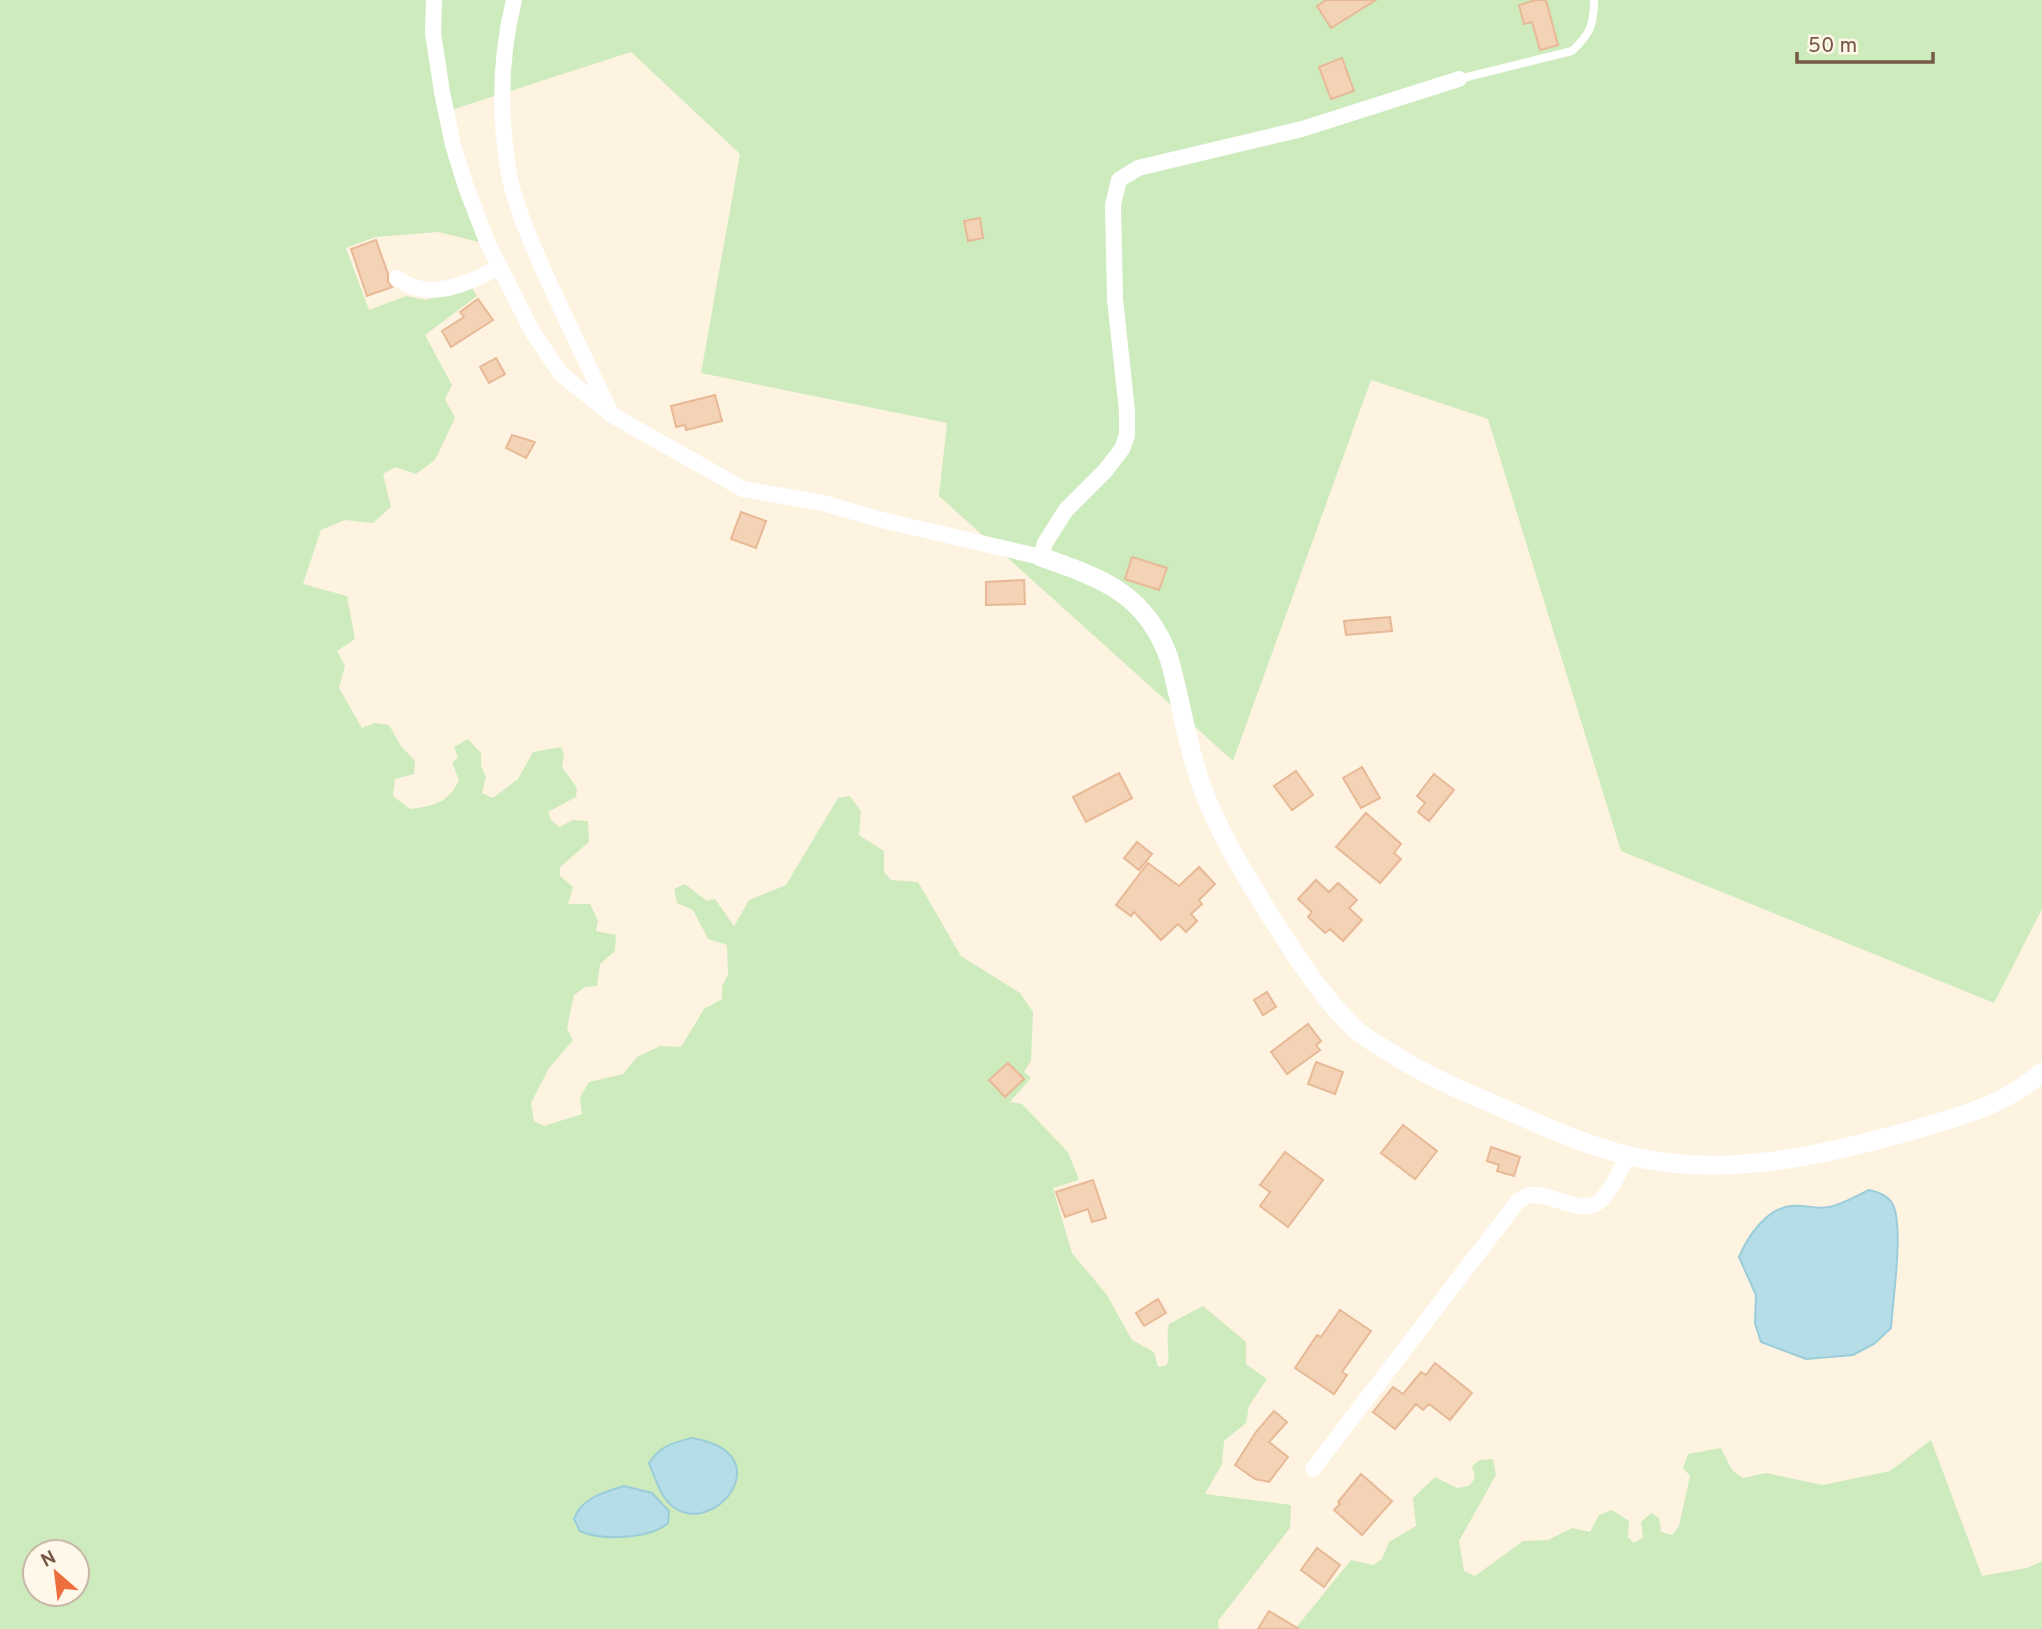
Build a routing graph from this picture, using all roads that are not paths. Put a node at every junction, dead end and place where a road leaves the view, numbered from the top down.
1 (434, 0) edge
2 (514, 0) edge
3 (1594, 0) edge
4 (1459, 79) joint
5 (500, 267) junction
6 (397, 278) dead end
7 (612, 415) junction
8 (1041, 557) junction
9 (2042, 1072) edge
10 (1628, 1156) junction
11 (1313, 1469) dead end

1 - 5 street
2 - 7 street
3 - 4 lane
4 - 8 street
5 - 6 street
5 - 7 street
7 - 8 street
8 - 10 street
9 - 10 street
10 - 11 street

